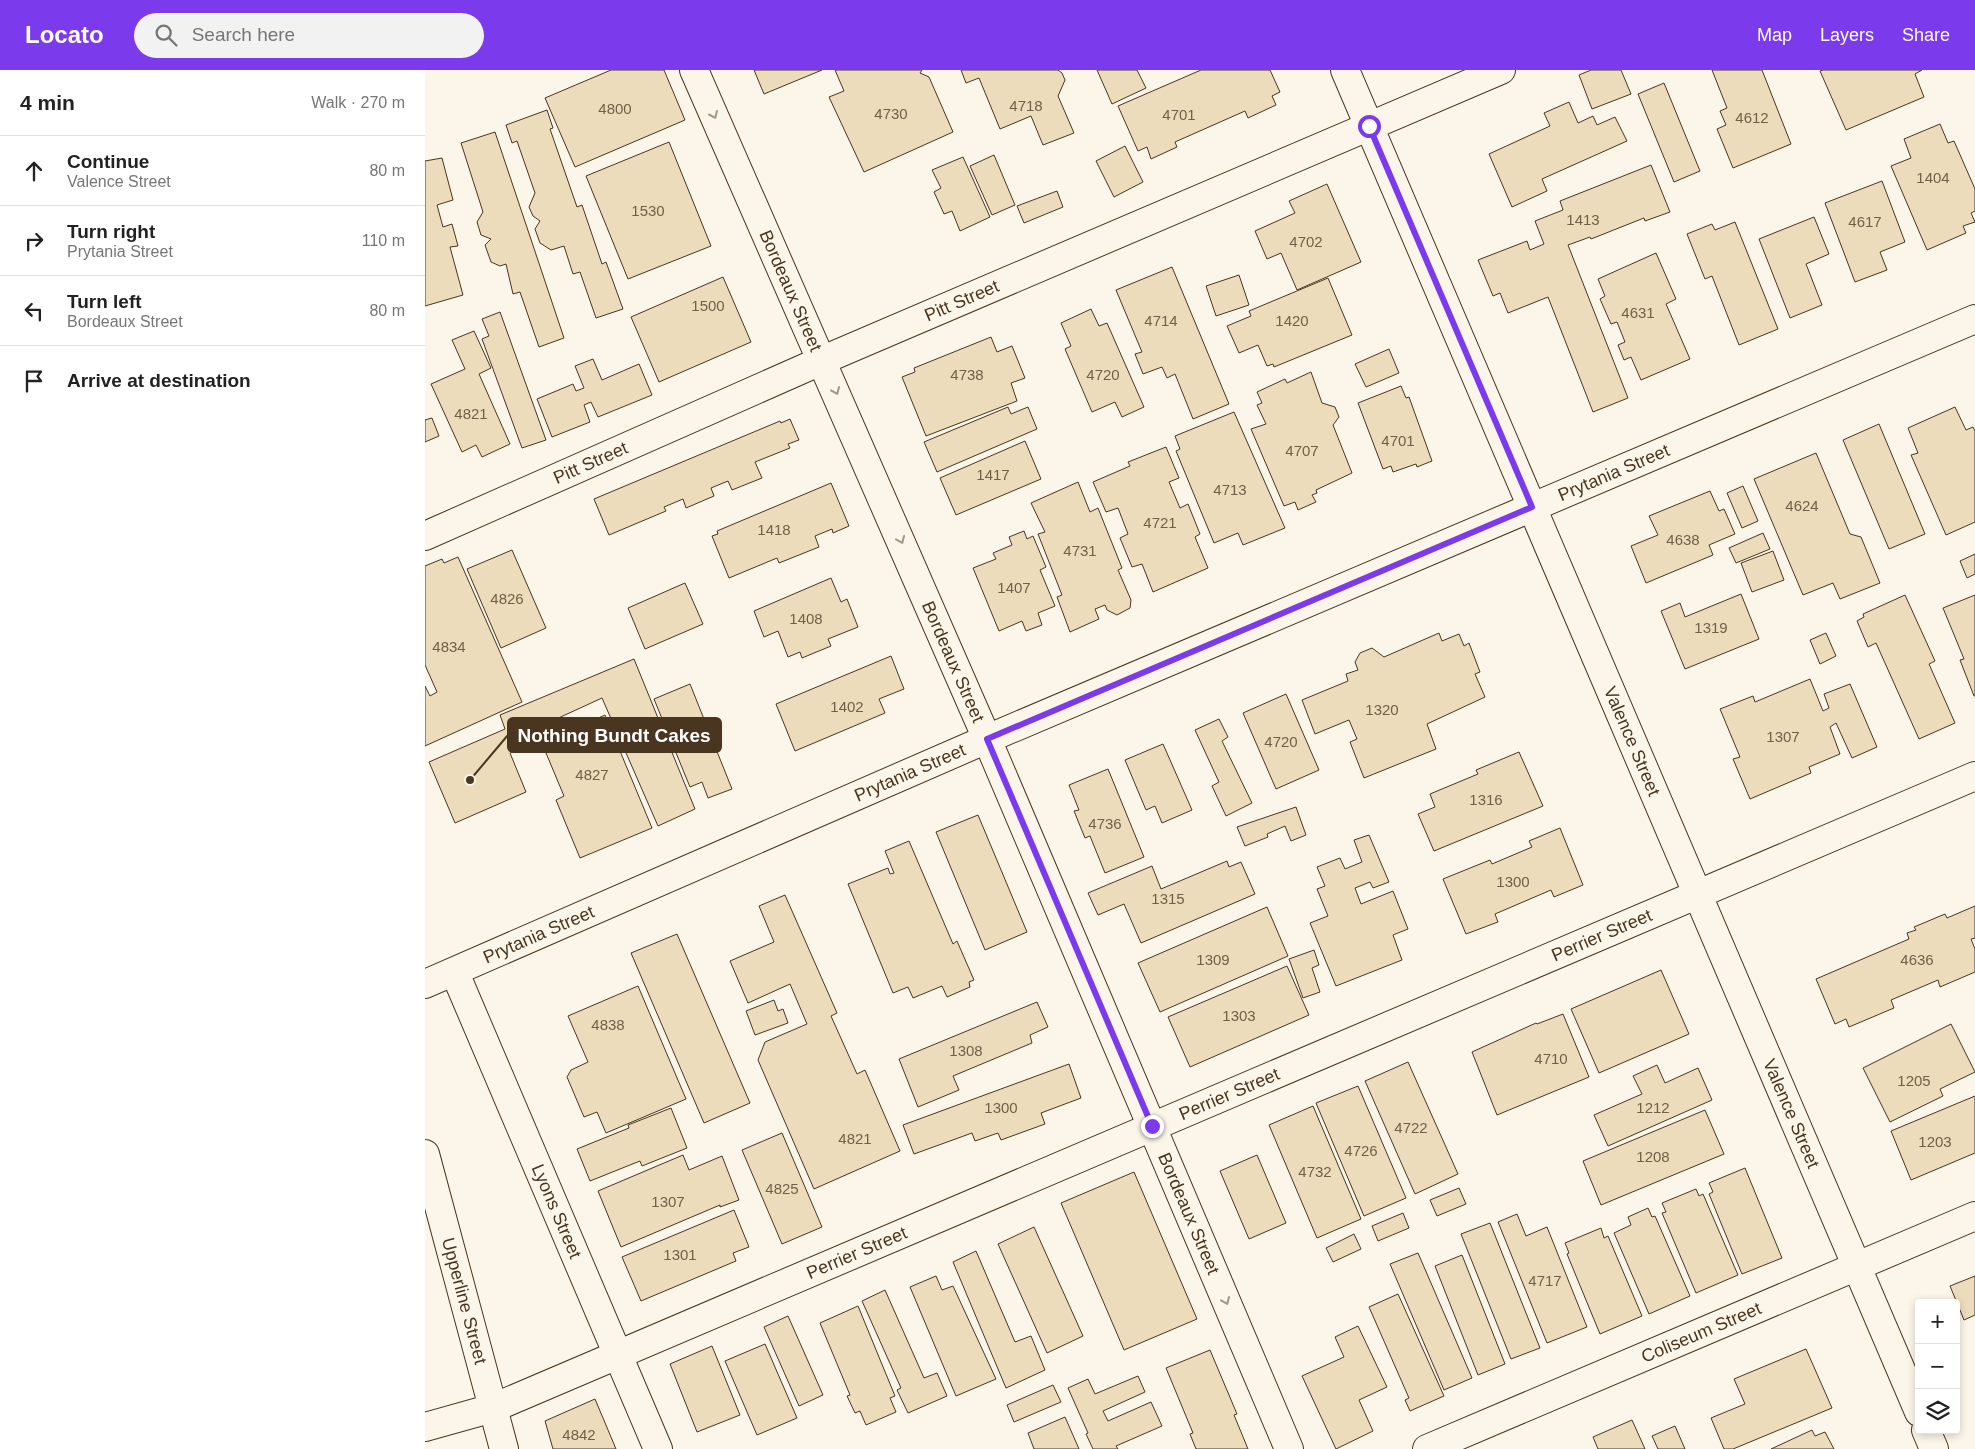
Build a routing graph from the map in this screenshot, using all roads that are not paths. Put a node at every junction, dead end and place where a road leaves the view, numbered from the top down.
1 (694, 70) edge
2 (1345, 70) edge
3 (1501, 70) edge
4 (1369, 126) junction
5 (1975, 319) edge
6 (823, 360) junction
7 (1532, 507) junction
8 (425, 536) edge
9 (987, 739) junction
10 (1975, 776) edge
11 (1697, 894) junction
12 (455, 973) junction
13 (425, 984) edge
14 (1152, 1126) junction
15 (425, 1154) edge
16 (1975, 1216) edge
17 (1856, 1266) junction
18 (618, 1353) junction
19 (1915, 1403) edge
20 (493, 1408) junction
21 (425, 1427) edge
22 (1929, 1434) edge
23 (504, 1449) edge
24 (658, 1449) edge
25 (1289, 1449) edge
26 (1427, 1449) edge
27 (1935, 1449) edge

1 -> 6 street, Bordeaux Street
2 - 4 street, Valence Street
3 - 4 street, Pitt Street
4 - 6 street, Pitt Street
4 - 7 street, Valence Street
5 - 7 street, Prytania Street
6 - 8 street, Pitt Street
6 -> 9 street, Bordeaux Street
7 - 9 street, Prytania Street
7 - 11 street, Valence Street
9 - 12 street, Prytania Street
9 - 14 street, Bordeaux Street
10 - 11 street, Perrier Street
11 - 14 street, Perrier Street
11 - 17 street, Valence Street
12 - 13 street, Prytania Street
12 - 18 street, Lyons Street
14 - 18 street, Perrier Street
14 -> 25 street, Bordeaux Street
15 - 20 street, Upperline Street
16 - 17 street, Coliseum Street
17 - 19 street, Valence Street
17 - 26 street, Coliseum Street
18 - 20 street, Perrier Street
18 - 24 street, Lyons Street
20 - 21 street, Perrier Street
20 - 23 street, Upperline Street
22 - 27 street

